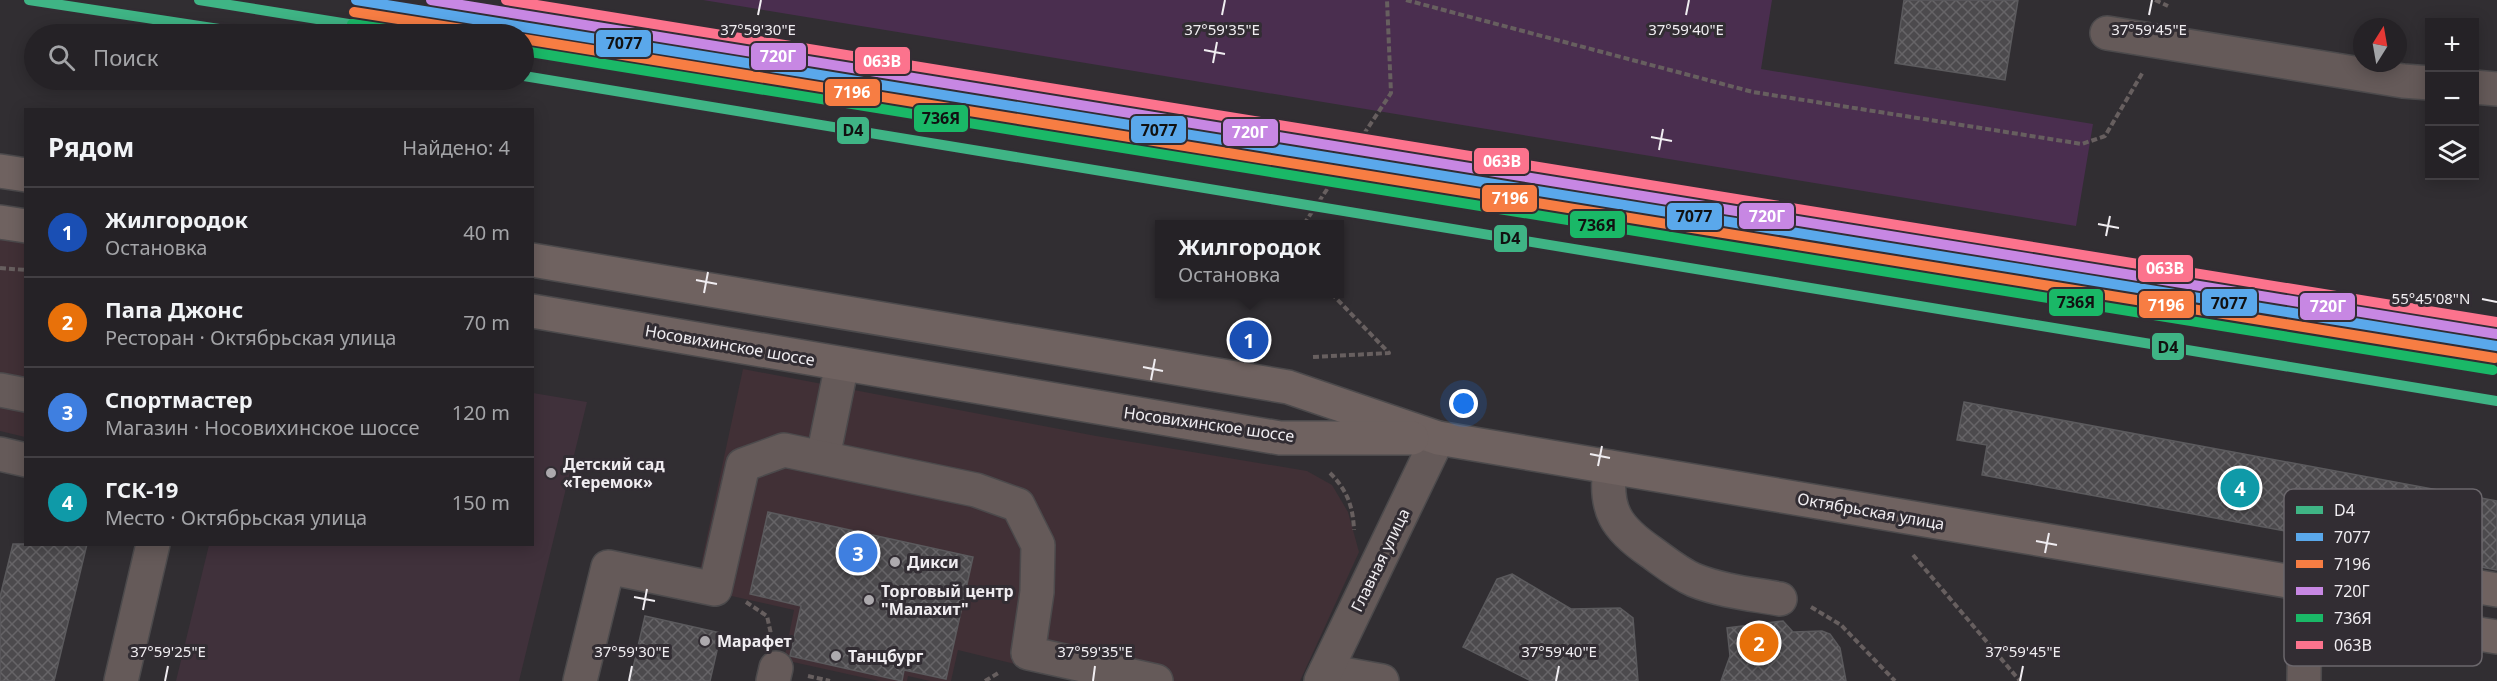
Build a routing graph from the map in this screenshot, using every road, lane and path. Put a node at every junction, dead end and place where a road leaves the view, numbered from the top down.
1 (1387, 0) edge
2 (1406, 0) edge
3 (2107, 33) dead end
4 (2161, 42) junction
5 (2425, 83) edge
6 (2479, 87) edge
7 (2497, 89) edge
8 (0, 171) edge
9 (24, 176) edge
10 (1307, 220) edge
11 (0, 222) edge
12 (24, 226) edge
13 (534, 260) edge
14 (0, 268) edge
15 (24, 270) edge
16 (1336, 298) edge
17 (534, 311) edge
18 (1304, 358) dead end
19 (842, 364) junction
20 (0, 390) edge
21 (24, 395) edge
22 (1438, 438) junction
23 (0, 454) edge
24 (823, 457) junction
25 (24, 460) edge
26 (1610, 467) junction
27 (1326, 470) dead end
28 (1354, 536) dead end
29 (153, 546) edge
30 (1913, 555) dead end
31 (2284, 580) edge
32 (2482, 587) edge
33 (715, 589) junction
34 (2497, 590) edge
35 (1780, 599) joint
36 (2482, 635) edge
37 (2497, 637) edge
38 (2304, 666) edge
39 (775, 675) edge
40 (1324, 676) edge
41 (1123, 677) edge
42 (121, 681) edge
43 (580, 681) edge
44 (1156, 681) edge
45 (1382, 681) edge
46 (1895, 681) edge
47 (2020, 681) edge
48 (2304, 681) edge

1 - 10 path
2 - 4 path
3 - 4 street
4 - 5 street
6 - 7 street
8 - 9 main road
11 - 12 main road
13 - 22 main road
14 - 15 path
16 - 18 path
17 - 19 main road, Носовихинское шоссе
19 - 22 main road, Носовихинское шоссе
19 - 24 street
20 - 21 street
22 - 26 main road, Октябрьская улица
22 - 40 street, Главная улица
23 - 25 street
24 - 33 street
24 - 41 street
26 - 31 main road, Октябрьская улица
26 - 35 street
27 - 28 path
29 - 42 street
30 - 47 path
32 - 34 main road, Октябрьская улица
33 - 39 path
33 - 43 street
35 - 46 path
36 - 37 main road, Октябрьская улица
38 - 48 street
40 - 45 street
41 - 44 street

